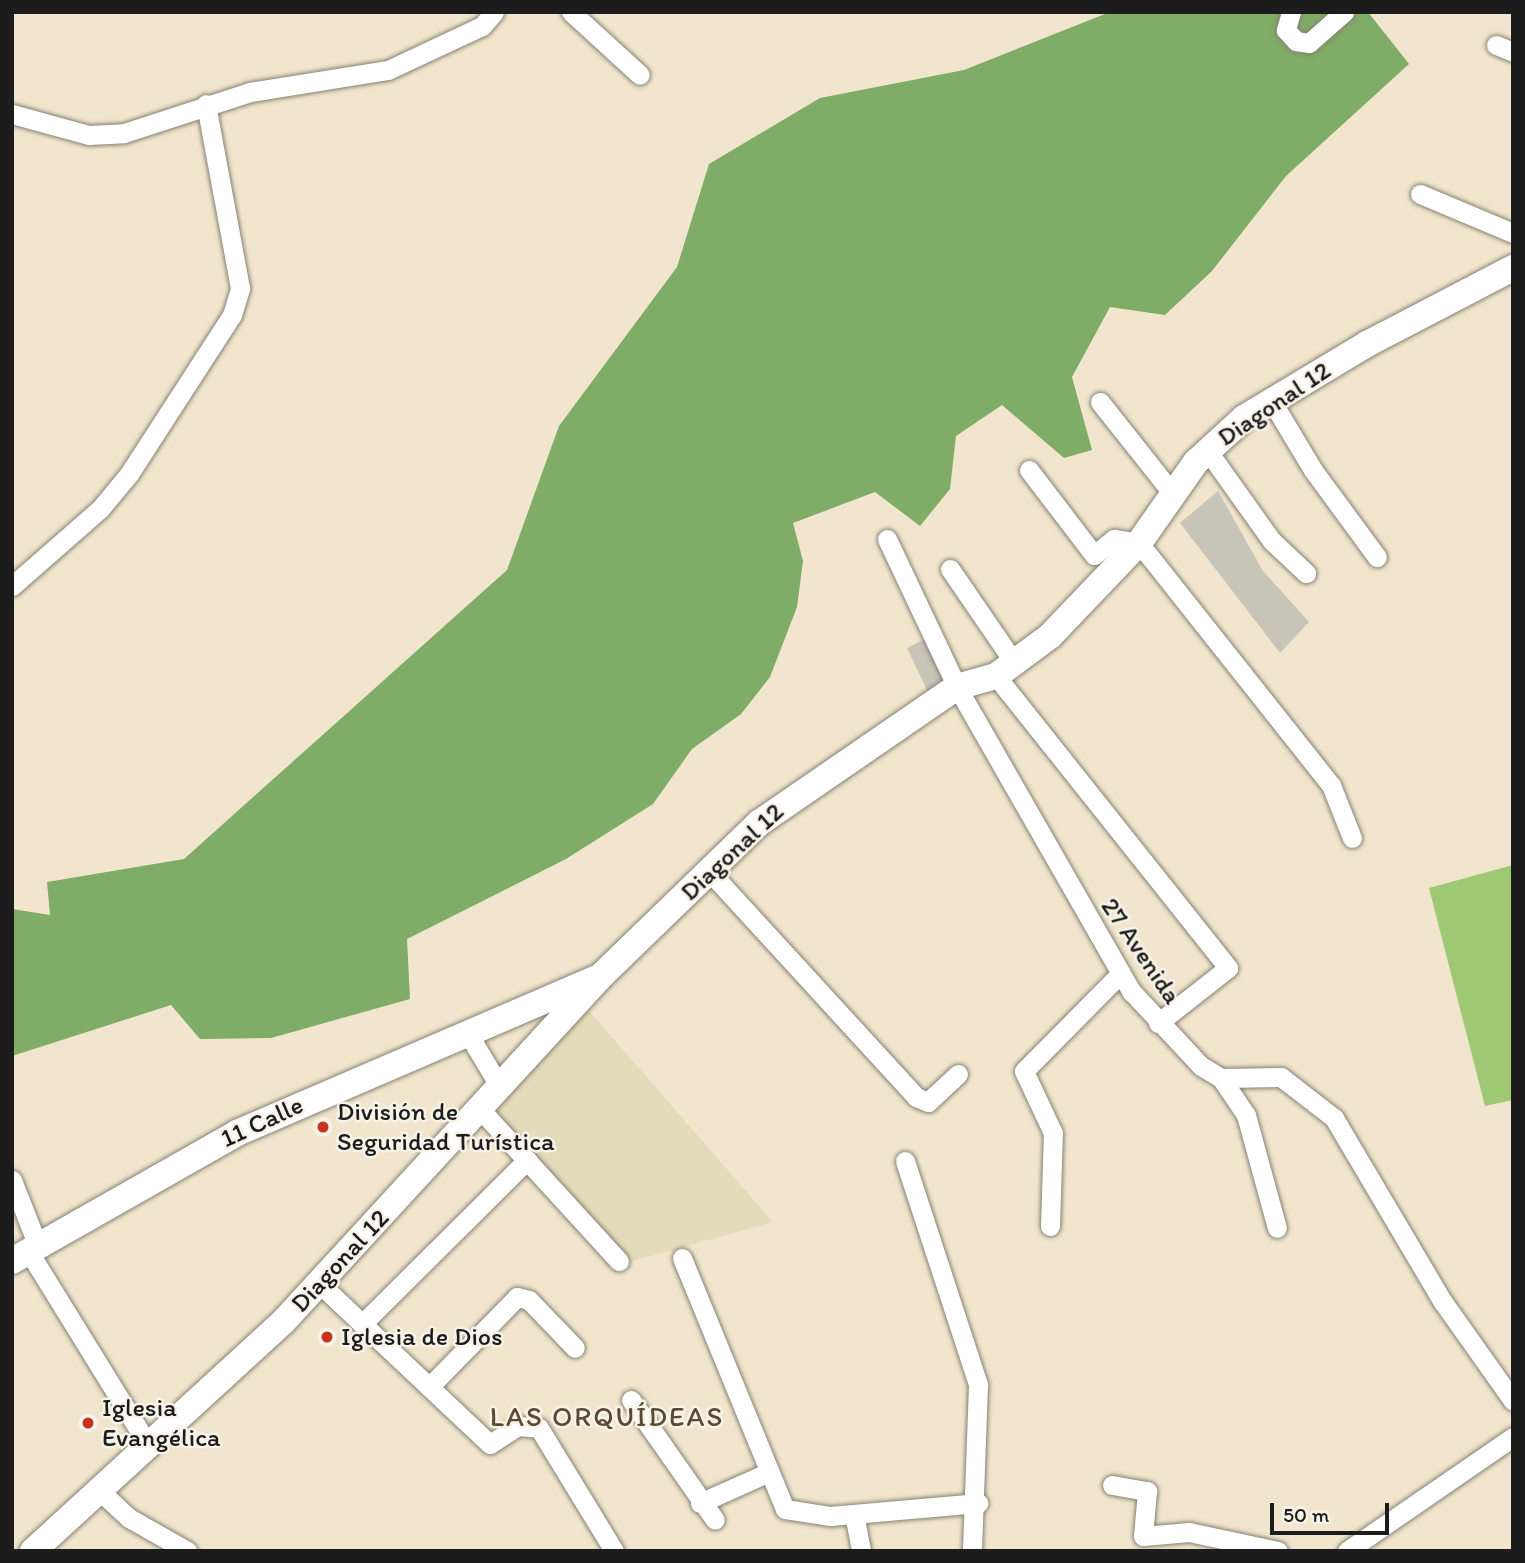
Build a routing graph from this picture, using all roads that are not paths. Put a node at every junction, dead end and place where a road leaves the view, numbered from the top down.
1 (494, 12) edge
2 (571, 12) edge
3 (1291, 12) edge
4 (1344, 12) edge
5 (640, 75) dead end
6 (206, 104) junction
7 (12, 114) edge
8 (1420, 194) dead end
9 (1513, 233) edge
10 (1513, 268) edge
11 (1271, 400) junction
12 (1100, 402) dead end
13 (1207, 450) junction
14 (1029, 470) dead end
15 (1172, 493) junction
16 (887, 540) dead end
17 (1139, 543) junction
18 (1377, 557) dead end
19 (1102, 564) junction
20 (950, 569) dead end
21 (1306, 573) dead end
22 (12, 586) edge
23 (1005, 670) junction
24 (957, 687) junction
25 (1352, 838) dead end
26 (710, 872) junction
27 (1119, 974) junction
28 (602, 975) junction
29 (1158, 1023) junction
30 (467, 1032) junction
31 (958, 1074) dead end
32 (1221, 1078) junction
33 (500, 1087) junction
34 (480, 1109) junction
35 (527, 1160) junction
36 (905, 1161) dead end
37 (12, 1180) edge
38 (1050, 1226) dead end
39 (1277, 1228) dead end
40 (26, 1253) edge
41 (682, 1258) dead end
42 (619, 1261) dead end
43 (320, 1284) junction
44 (362, 1324) junction
45 (575, 1348) dead end
46 (429, 1387) junction
47 (631, 1400) dead end
48 (1513, 1401) edge
49 (1513, 1437) edge
50 (149, 1446) junction
51 (767, 1473) junction
52 (1112, 1485) dead end
53 (101, 1492) junction
54 (700, 1503) junction
55 (978, 1503) junction
56 (854, 1514) junction
57 (715, 1520) dead end
58 (33, 1551) edge
59 (187, 1551) edge
60 (614, 1551) edge
61 (861, 1551) edge
62 (972, 1551) edge
63 (1278, 1551) edge
64 (1347, 1551) edge

1 - 6 street
2 - 5 street
3 - 4 street
6 - 7 street
6 - 22 street
8 - 9 street
10 - 11 main road, Diagonal 12
11 - 13 main road, Diagonal 12
11 - 18 street
12 - 15 street
13 - 15 main road, Diagonal 12
13 - 21 street
14 - 19 street
15 - 17 main road, Diagonal 12
16 - 24 street, 27 Avenida
17 - 19 main road, Diagonal 12
17 - 25 street
19 - 23 main road, Diagonal 12
20 - 23 street
23 - 24 main road, Diagonal 12
23 - 29 street
24 - 26 main road, Diagonal 12
24 - 27 street, 27 Avenida
26 - 28 main road, Diagonal 12
26 - 31 street
27 - 29 street, 27 Avenida
27 - 38 street
28 - 30 main road, 11 Calle
28 - 33 main road, Diagonal 12
29 - 32 street, 27 Avenida
30 - 33 street
30 - 40 main road, 11 Calle
32 - 39 street, 27 Avenida
32 - 48 street
33 - 34 main road, Diagonal 12
34 - 35 street
34 - 43 main road, Diagonal 12
35 - 42 street
35 - 44 street
36 - 55 street
37 - 40 street
40 - 50 street
41 - 51 street
43 - 44 street
43 - 50 main road, Diagonal 12
44 - 46 street
45 - 46 street
46 - 60 street
47 - 54 street
49 - 64 street
50 - 53 main road, Diagonal 12
51 - 54 street
51 - 56 street
52 - 63 street
53 - 58 main road, Diagonal 12
53 - 59 street
54 - 57 street
55 - 56 street
55 - 62 street
56 - 61 street

